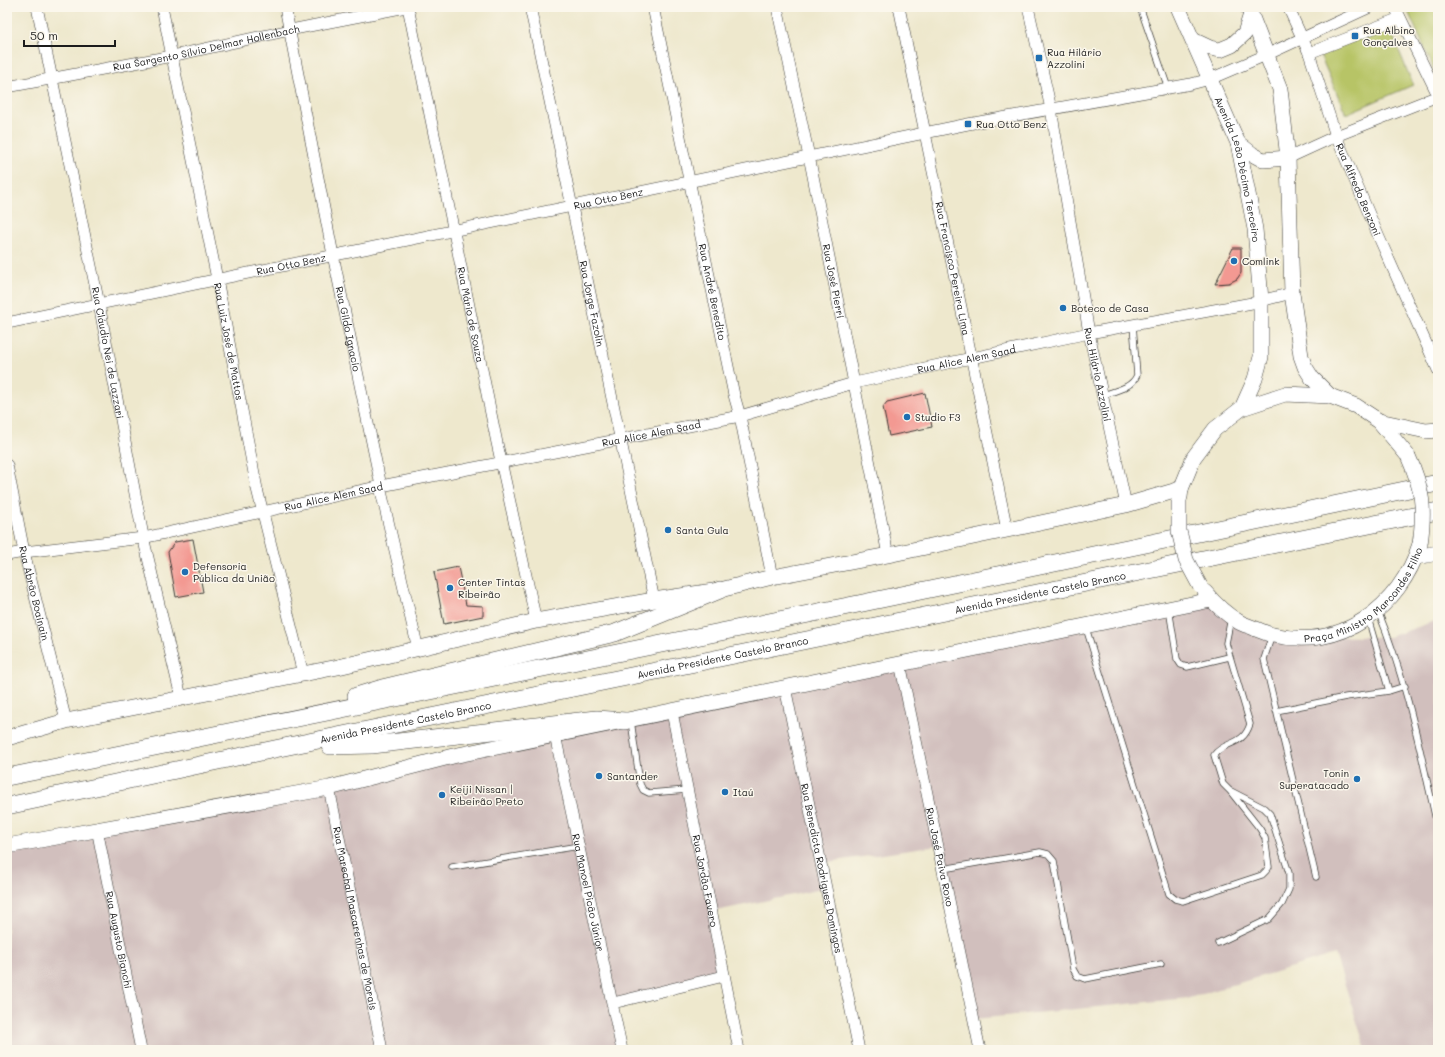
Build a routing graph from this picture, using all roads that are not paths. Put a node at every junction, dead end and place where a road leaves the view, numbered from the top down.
1 (37, 7) edge
2 (162, 7) edge
3 (286, 7) edge
4 (407, 7) edge
5 (530, 7) edge
6 (653, 7) edge
7 (777, 7) edge
8 (899, 7) edge
9 (1028, 7) edge
10 (1140, 7) edge
11 (1178, 7) edge
12 (1288, 7) edge
13 (1370, 7) edge
14 (1396, 7) edge
15 (1249, 10) edge
16 (1400, 18) junction
17 (290, 30) junction
18 (1302, 37) junction
19 (1193, 40) junction
20 (1309, 53) junction
21 (1266, 55) junction
22 (172, 56) junction
23 (52, 78) junction
24 (1210, 79) junction
25 (7, 87) edge
26 (1168, 88) junction
27 (1438, 95) edge
28 (1051, 109) junction
29 (925, 133) junction
30 (1336, 136) junction
31 (1238, 143) junction
32 (809, 157) junction
33 (1288, 158) junction
34 (690, 181) junction
35 (573, 206) junction
36 (453, 230) junction
37 (333, 255) junction
38 (217, 279) junction
39 (1292, 293) junction
40 (1261, 300) junction
41 (99, 304) junction
42 (7, 323) edge
43 (1133, 325) junction
44 (1089, 333) junction
45 (972, 359) junction
46 (1438, 370) edge
47 (854, 383) junction
48 (1103, 395) junction
49 (1330, 396) junction
50 (1242, 408) junction
51 (740, 416) junction
52 (1379, 421) junction
53 (1438, 430) edge
54 (620, 440) junction
55 (502, 463) junction
56 (7, 465) edge
57 (1438, 484) edge
58 (382, 486) junction
59 (1180, 495) junction
60 (1126, 505) junction
61 (1438, 511) edge
62 (263, 513) junction
63 (1007, 530) junction
64 (143, 538) junction
65 (1418, 551) junction
66 (24, 552) junction
67 (1438, 553) edge
68 (7, 555) edge
69 (888, 555) junction
70 (772, 577) junction
71 (720, 590) junction
72 (654, 600) junction
73 (1211, 600) junction
74 (1169, 608) junction
75 (1373, 614) junction
76 (1231, 616) junction
77 (536, 621) junction
78 (1085, 625) junction
79 (1272, 635) junction
80 (418, 649) junction
81 (1229, 657) junction
82 (900, 664) junction
83 (303, 674) junction
84 (1405, 686) junction
85 (785, 687) junction
86 (1389, 691) junction
87 (181, 697) junction
88 (1276, 711) junction
89 (672, 712) junction
90 (66, 721) junction
91 (628, 721) junction
92 (250, 728) junction
93 (555, 735) junction
94 (7, 738) edge
95 (284, 747) junction
96 (39, 770) junction
97 (7, 771) edge
98 (7, 777) edge
99 (329, 788) junction
100 (687, 790) junction
101 (1230, 791) junction
102 (7, 806) edge
103 (97, 829) junction
104 (1438, 829) edge
105 (7, 846) edge
106 (579, 846) junction
107 (452, 867) dead end
108 (943, 869) junction
109 (1316, 877) dead end
110 (1218, 943) dead end
111 (1161, 964) dead end
112 (724, 976) junction
113 (613, 1004) junction
114 (141, 1050) edge
115 (382, 1050) edge
116 (622, 1050) edge
117 (739, 1050) edge
118 (859, 1050) edge
119 (980, 1050) edge

1 - 23 street, Rua Cláudio Nei de Lazzari
2 - 22 street, Rua Luiz José de Mattos
3 - 17 street, Rua Gildo Ignacio
4 - 17 street, Rua Sargento Sílvio Delmar Hollenbach
4 - 36 street, Rua Mário de Souza
5 - 35 street, Rua Jorge Fazolin
6 - 34 street, Rua André Benedito
7 - 32 street, Rua José Pierri
8 - 29 street, Rua Francisco Pereira Lima
9 - 28 street, Rua Hilário Azzolini
10 - 26 lane
11 - 19 main road, Avenida Leão Décimo Terceiro
12 - 18 street, Rua Alfredo Benzoni
13 - 18 street
14 - 16 street
15 - 19 main road
15 - 21 main road
16 - 20 street
16 - 27 street
17 - 22 street, Rua Sargento Sílvio Delmar Hollenbach
17 - 37 street, Rua Gildo Ignacio
18 - 20 street, Rua Alfredo Benzoni
18 - 21 street
19 - 24 main road, Avenida Leão Décimo Terceiro
20 - 30 street, Rua Alfredo Benzoni
21 - 24 street
21 - 33 main road
22 - 23 street, Rua Sargento Sílvio Delmar Hollenbach
22 - 38 street, Rua Luiz José de Mattos
23 - 25 street, Rua Sargento Sílvio Delmar Hollenbach
23 - 41 street, Rua Cláudio Nei de Lazzari
24 - 26 street, Rua Otto Benz
24 - 31 main road, Avenida Leão Décimo Terceiro
26 - 28 street, Rua Otto Benz
27 - 30 street
28 - 29 street, Rua Otto Benz
28 - 44 street, Rua Hilário Azzolini
29 - 32 street, Rua Otto Benz
29 - 45 street, Rua Francisco Pereira Lima
30 - 33 street
30 - 46 street, Rua Alfredo Benzoni
31 - 33 main road
31 - 40 main road, Avenida Leão Décimo Terceiro
32 - 34 street, Rua Otto Benz
32 - 47 street, Rua José Pierri
33 - 39 main road
34 - 35 street, Rua Otto Benz
34 - 51 street, Rua André Benedito
35 - 36 street, Rua Otto Benz
35 - 54 street, Rua Jorge Fazolin
36 - 37 street, Rua Otto Benz
36 - 55 street, Rua Mário de Souza
37 - 38 street, Rua Otto Benz
37 - 58 street, Rua Gildo Ignacio
38 - 41 street, Rua Otto Benz
38 - 62 street, Rua Luiz José de Mattos
39 - 40 street, Rua Alice Alem Saad
39 - 49 main road
40 - 43 street, Rua Alice Alem Saad
40 - 50 main road, Avenida Leão Décimo Terceiro
41 - 42 street, Rua Otto Benz
41 - 64 street, Rua Cláudio Nei de Lazzari
43 - 44 street, Rua Alice Alem Saad
43 - 48 lane
44 - 45 street, Rua Alice Alem Saad
44 - 48 street, Rua Hilário Azzolini
45 - 47 street, Rua Alice Alem Saad
45 - 63 street, Rua Francisco Pereira Lima
47 - 51 street, Rua Alice Alem Saad
47 - 69 street, Rua José Pierri
48 - 60 street, Rua Hilário Azzolini
49 - 50 main road, Praça Ministro Marcondes Filho
49 - 52 main road, Praça Ministro Marcondes Filho
50 - 59 main road, Praça Ministro Marcondes Filho
51 - 54 street, Rua Alice Alem Saad
51 - 70 street, Rua André Benedito
52 - 53 main road
52 - 65 main road, Praça Ministro Marcondes Filho, bridge
54 - 55 street, Rua Alice Alem Saad
54 - 72 street, Rua Jorge Fazolin
55 - 58 street, Rua Alice Alem Saad
55 - 77 street, Rua Mário de Souza
56 - 66 street, Rua Abrão Boainain
57 - 92 main road
58 - 62 street, Rua Alice Alem Saad
58 - 80 street, Rua Gildo Ignacio
59 - 60 main road
59 - 73 main road, Praça Ministro Marcondes Filho, bridge
60 - 63 main road
61 - 95 main road, Avenida Presidente Castelo Branco
62 - 64 street, Rua Alice Alem Saad
62 - 83 street, Rua Luiz José de Mattos
63 - 69 main road
64 - 66 street, Rua Alice Alem Saad
64 - 87 street, Rua Cláudio Nei de Lazzari
65 - 67 main road
65 - 75 main road, Praça Ministro Marcondes Filho
66 - 68 street, Rua Alice Alem Saad
66 - 90 street, Rua Abrão Boainain
69 - 70 main road
70 - 71 main road
71 - 72 main road
71 - 92 main road
72 - 77 main road
73 - 74 main road
73 - 76 main road, Praça Ministro Marcondes Filho
74 - 78 main road
74 - 81 lane
75 - 79 main road, Praça Ministro Marcondes Filho
75 - 84 lane
75 - 86 lane
76 - 79 main road, Praça Ministro Marcondes Filho
76 - 81 lane
77 - 80 main road
78 - 82 main road
78 - 101 lane
79 - 88 lane
80 - 83 main road
81 - 101 lane
82 - 85 main road
82 - 108 street, Rua José Paiva Roxo
83 - 87 main road
84 - 86 lane
84 - 104 lane
85 - 89 main road
85 - 118 street, Rua Benedicta Rodrigues Domingos
86 - 88 lane
87 - 90 main road
88 - 109 lane
89 - 91 main road
89 - 100 street, Rua Jordão Favero
90 - 94 main road
91 - 93 main road
91 - 95 main road
91 - 100 lane
92 - 96 main road
93 - 99 main road
93 - 106 street, Rua Manoel Picão Júnior
95 - 102 main road, Avenida Presidente Castelo Branco
96 - 97 main road
96 - 98 main road
99 - 103 main road
99 - 115 street, Rua Marechal Mascarenhas de Morais
100 - 112 street, Rua Jordão Favero
101 - 110 lane
103 - 105 main road
103 - 114 street, Rua Augusto Bianchi
106 - 107 lane
106 - 113 street, Rua Manoel Picão Júnior
108 - 111 lane
108 - 119 street, Rua José Paiva Roxo
112 - 113 street
112 - 117 street, Rua Jordão Favero
113 - 116 street, Rua Manoel Picão Júnior

